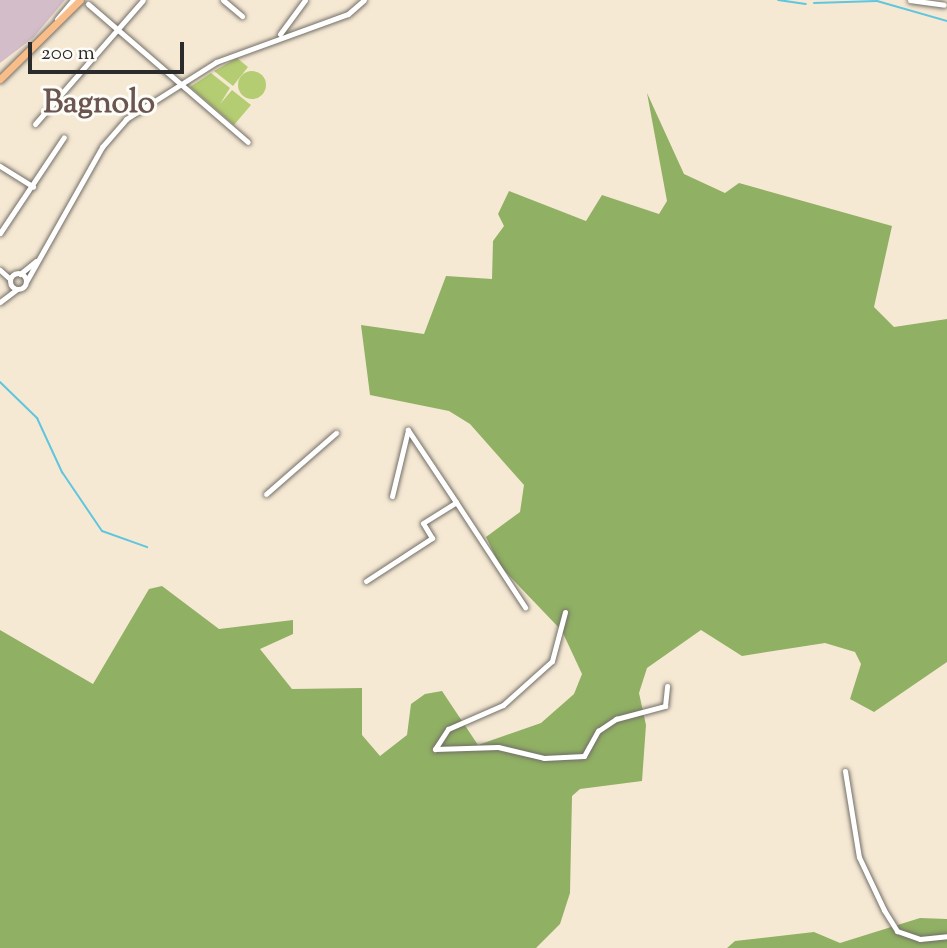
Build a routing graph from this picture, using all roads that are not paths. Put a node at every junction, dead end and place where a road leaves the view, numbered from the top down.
1 (73, 0) edge
2 (143, 0) edge
3 (223, 0) edge
4 (305, 0) edge
5 (364, 0) edge
6 (910, 0) edge
7 (84, 2) edge
8 (945, 5) edge
9 (242, 16) dead end
10 (55, 27) junction
11 (118, 30) junction
12 (280, 35) junction
13 (0, 79) edge
14 (179, 83) junction
15 (35, 124) dead end
16 (64, 137) dead end
17 (248, 142) dead end
18 (0, 166) edge
19 (33, 187) junction
20 (0, 233) edge
21 (41, 256) junction
22 (0, 270) edge
23 (20, 274) junction
24 (10, 281) junction
25 (26, 282) junction
26 (17, 289) junction
27 (2, 300) edge
28 (335, 433) dead end
29 (266, 494) dead end
30 (392, 496) dead end
31 (456, 502) junction
32 (366, 582) dead end
33 (525, 607) dead end
34 (565, 612) dead end
35 (667, 686) dead end
36 (845, 771) dead end
37 (947, 936) edge

1 - 10 street
2 - 11 street
3 - 9 street
4 - 12 street
5 - 12 street
6 - 8 street
7 - 10 main road
7 - 11 street
10 - 13 main road
11 - 14 street
11 - 15 street
12 - 14 street
14 - 17 street
14 - 21 street
16 - 19 street
18 - 19 street
19 - 20 street
21 - 23 street
21 - 25 street
22 - 24 street
23 - 24 street
23 - 25 street
24 - 26 street
24 - 27 street
25 - 26 street
26 - 27 street
28 - 29 street
30 - 31 street
31 - 32 street
31 - 33 street
34 - 35 street
36 - 37 street

